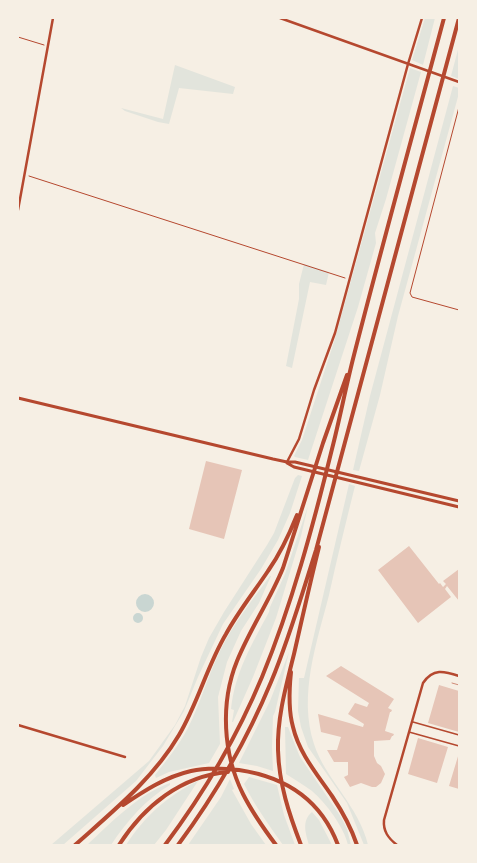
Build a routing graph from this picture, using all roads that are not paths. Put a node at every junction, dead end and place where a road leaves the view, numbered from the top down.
1 (53, 18) edge
2 (280, 18) edge
3 (422, 18) edge
4 (444, 18) edge
5 (459, 18) edge
6 (408, 64) junction
7 (459, 82) edge
8 (18, 210) edge
9 (354, 357) junction
10 (18, 398) edge
11 (286, 462) junction
12 (338, 469) junction
13 (305, 498) junction
14 (459, 501) edge
15 (459, 507) edge
16 (293, 656) junction
17 (459, 676) edge
18 (411, 722) junction
19 (18, 725) edge
20 (408, 732) junction
21 (459, 735) edge
22 (459, 746) edge
23 (125, 757) dead end
24 (244, 771) junction
25 (112, 812) junction
26 (75, 845) edge
27 (120, 845) edge
28 (165, 845) edge
29 (178, 845) edge
30 (276, 845) edge
31 (300, 845) edge
32 (338, 845) edge
33 (357, 845) edge
34 (397, 845) edge

1 - 8 street
2 - 6 street
3 - 6 street
4 - 9 highway
5 - 12 highway
6 - 7 street
6 - 11 street
9 - 13 highway
9 - 28 highway
10 - 11 street
11 - 14 street
11 - 15 street
12 - 16 highway
12 - 29 highway
13 - 25 highway
13 - 30 highway
16 - 31 highway
16 - 33 highway
17 - 18 street
18 - 20 street
18 - 21 street
19 - 23 street
20 - 22 street
20 - 34 street
24 - 25 highway
24 - 27 highway
24 - 32 highway
25 - 26 highway

